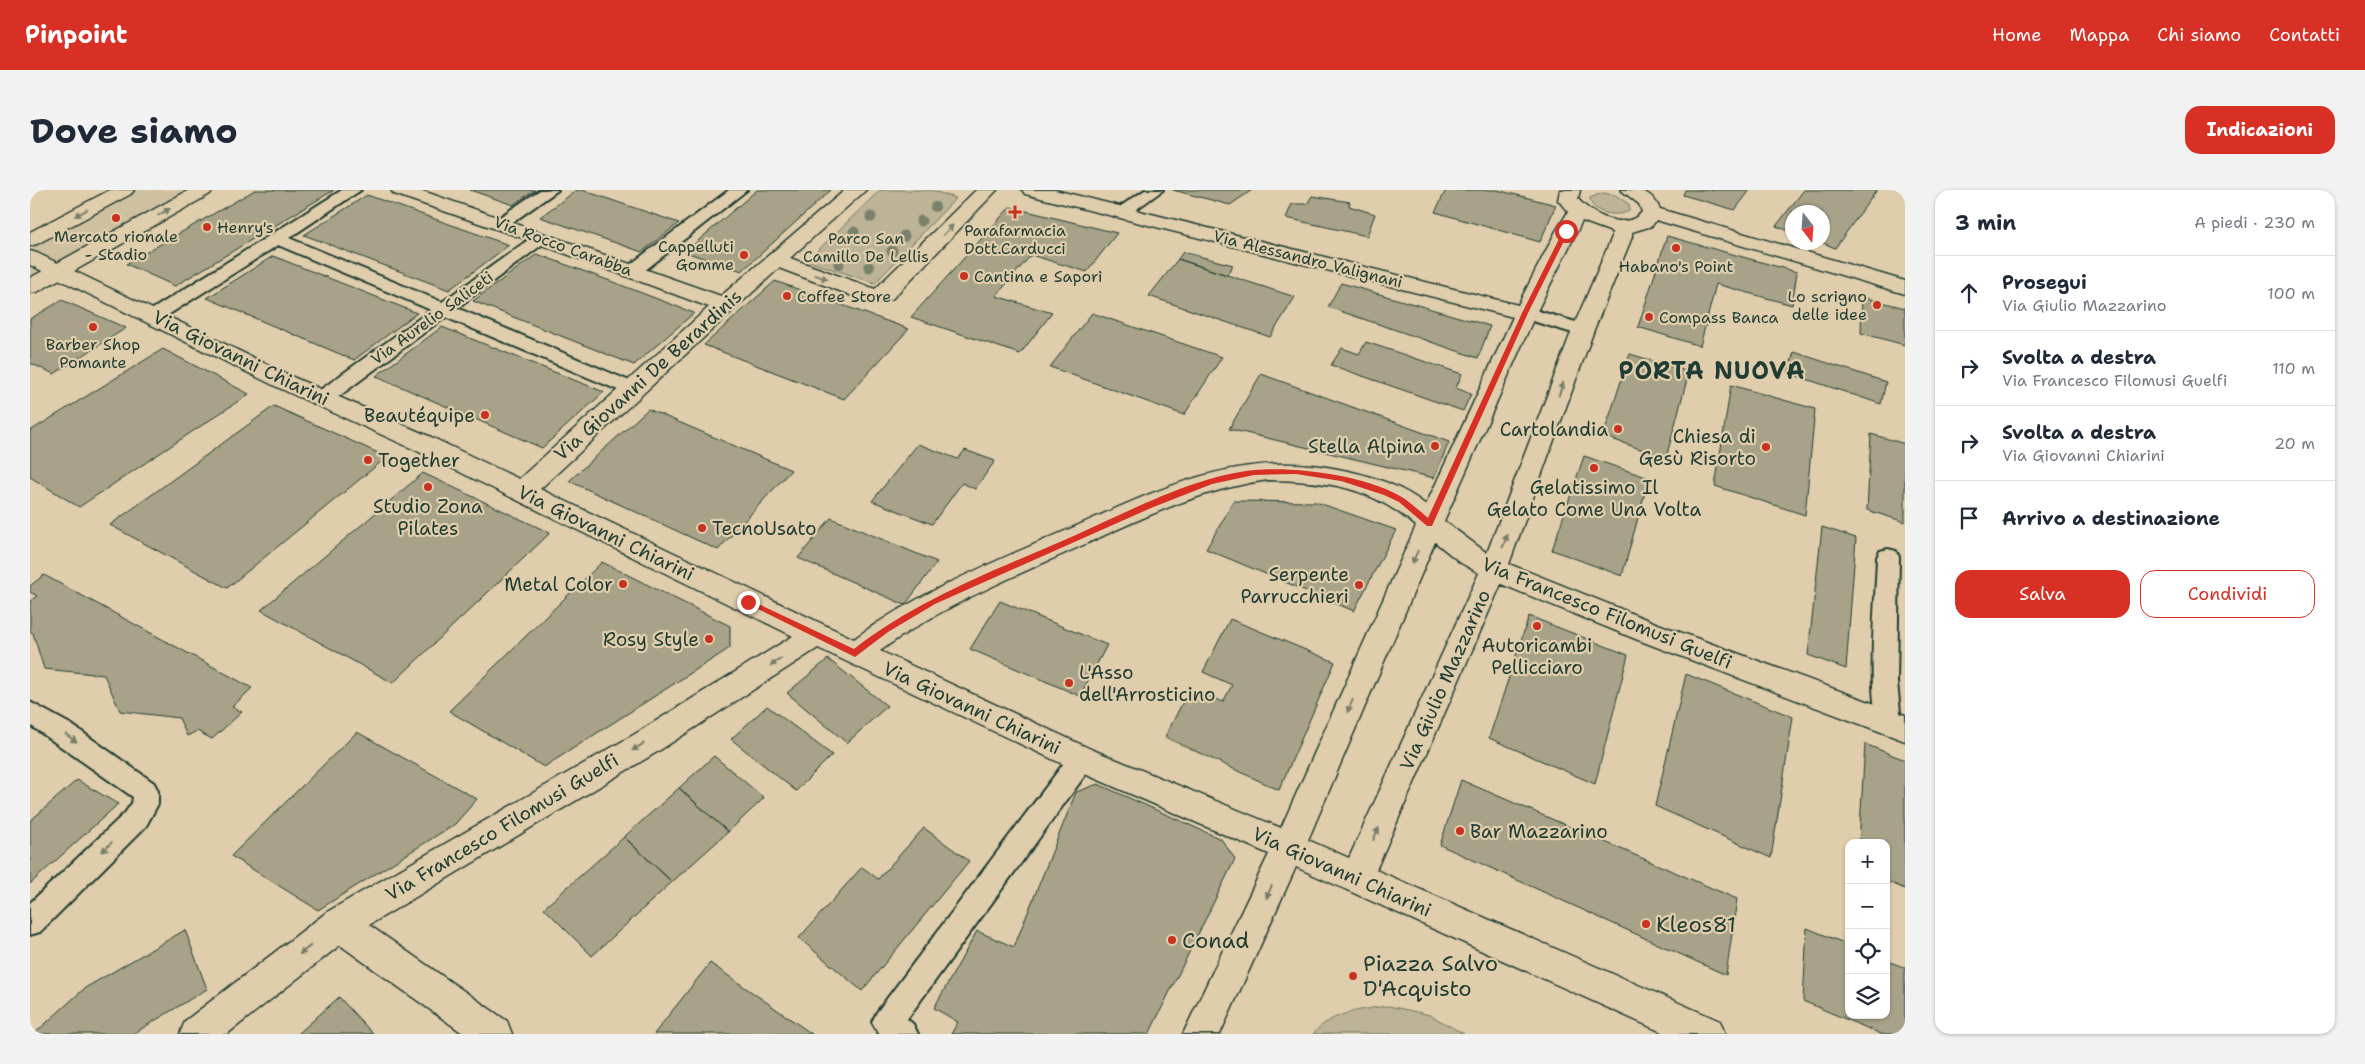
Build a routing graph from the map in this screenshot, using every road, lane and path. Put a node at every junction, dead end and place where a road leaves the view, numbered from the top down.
1 (124, 190) edge
2 (203, 190) edge
3 (354, 190) edge
4 (401, 190) edge
5 (550, 190) edge
6 (856, 190) edge
7 (987, 190) edge
8 (1032, 190) edge
9 (1155, 190) edge
10 (734, 191) edge
11 (1638, 192) edge
12 (1570, 196) edge
13 (1120, 213) junction
14 (1652, 213) junction
15 (500, 224) junction
16 (1622, 227) junction
17 (275, 238) junction
18 (541, 238) junction
19 (30, 240) edge
20 (30, 257) edge
21 (775, 260) junction
22 (59, 271) junction
23 (633, 271) junction
24 (30, 287) edge
25 (1905, 288) edge
26 (724, 305) junction
27 (442, 310) junction
28 (1525, 313) junction
29 (154, 316) junction
30 (1583, 330) junction
31 (632, 389) junction
32 (323, 398) junction
33 (522, 491) junction
34 (1430, 524) junction
35 (1888, 557) dead end
36 (1494, 569) junction
37 (817, 635) junction
38 (855, 654) junction
39 (30, 712) edge
40 (1897, 725) edge
41 (1082, 759) junction
42 (1288, 847) junction
43 (1356, 879) junction
44 (30, 922) edge
45 (339, 924) junction
46 (1668, 1026) edge
47 (198, 1034) edge
48 (494, 1034) edge
49 (903, 1034) edge
50 (1201, 1034) edge
51 (1707, 1034) edge

1 -> 19 street
22 -> 2 street
3 - 17 lane
4 - 15 street, Via Rocco Carabba
5 - 15 lane
6 - 21 street, Via Giovanni De Berardinis
21 -> 7 street
8 - 13 street, Via Alessandro Valignani
9 - 13 lane
10 - 23 lane
11 - 14 street
12 - 16 street
12 - 28 street
13 - 28 street, Via Alessandro Valignani
14 - 16 street
14 - 25 street
15 - 18 street, Via Rocco Carabba
16 - 30 street, Via Giulio Mazzarino
17 - 27 lane
17 - 29 lane
18 - 23 street, Via Rocco Carabba
18 - 27 lane, Via Aurelio Saliceti
20 - 22 street, Via Giovanni Chiarini
21 - 26 street, Via Giovanni De Berardinis
22 - 24 street
22 - 29 street, Via Giovanni Chiarini
23 - 26 street, Via Rocco Carabba
26 - 31 street, Via Giovanni De Berardinis
27 - 31 lane
27 - 32 lane, Via Aurelio Saliceti
28 - 30 lane, Via Alessandro Valignani
28 - 34 street
29 - 32 street, Via Giovanni Chiarini
36 -> 30 street, Via Giulio Mazzarino
31 - 33 street, Via Giovanni De Berardinis
32 - 33 street, Via Giovanni Chiarini
33 - 37 street, Via Giovanni Chiarini
34 - 36 street, Via Francesco Filomusi Guelfi
34 - 38 street, Via Francesco Filomusi Guelfi
34 -> 42 street
35 - 40 lane
36 - 40 street, Via Francesco Filomusi Guelfi
43 -> 36 street, Via Giulio Mazzarino
37 - 38 street, Via Giovanni Chiarini
37 -> 45 street, Via Francesco Filomusi Guelfi
38 - 41 street, Via Giovanni Chiarini
39 -> 44 lane
41 - 42 street, Via Giovanni Chiarini
41 - 49 lane
42 - 43 street, Via Giovanni Chiarini
42 -> 50 street
43 - 46 street, Via Giovanni Chiarini
45 -> 47 street, Via Francesco Filomusi Guelfi
45 - 48 street
46 - 51 street, Via Giovanni Chiarini

